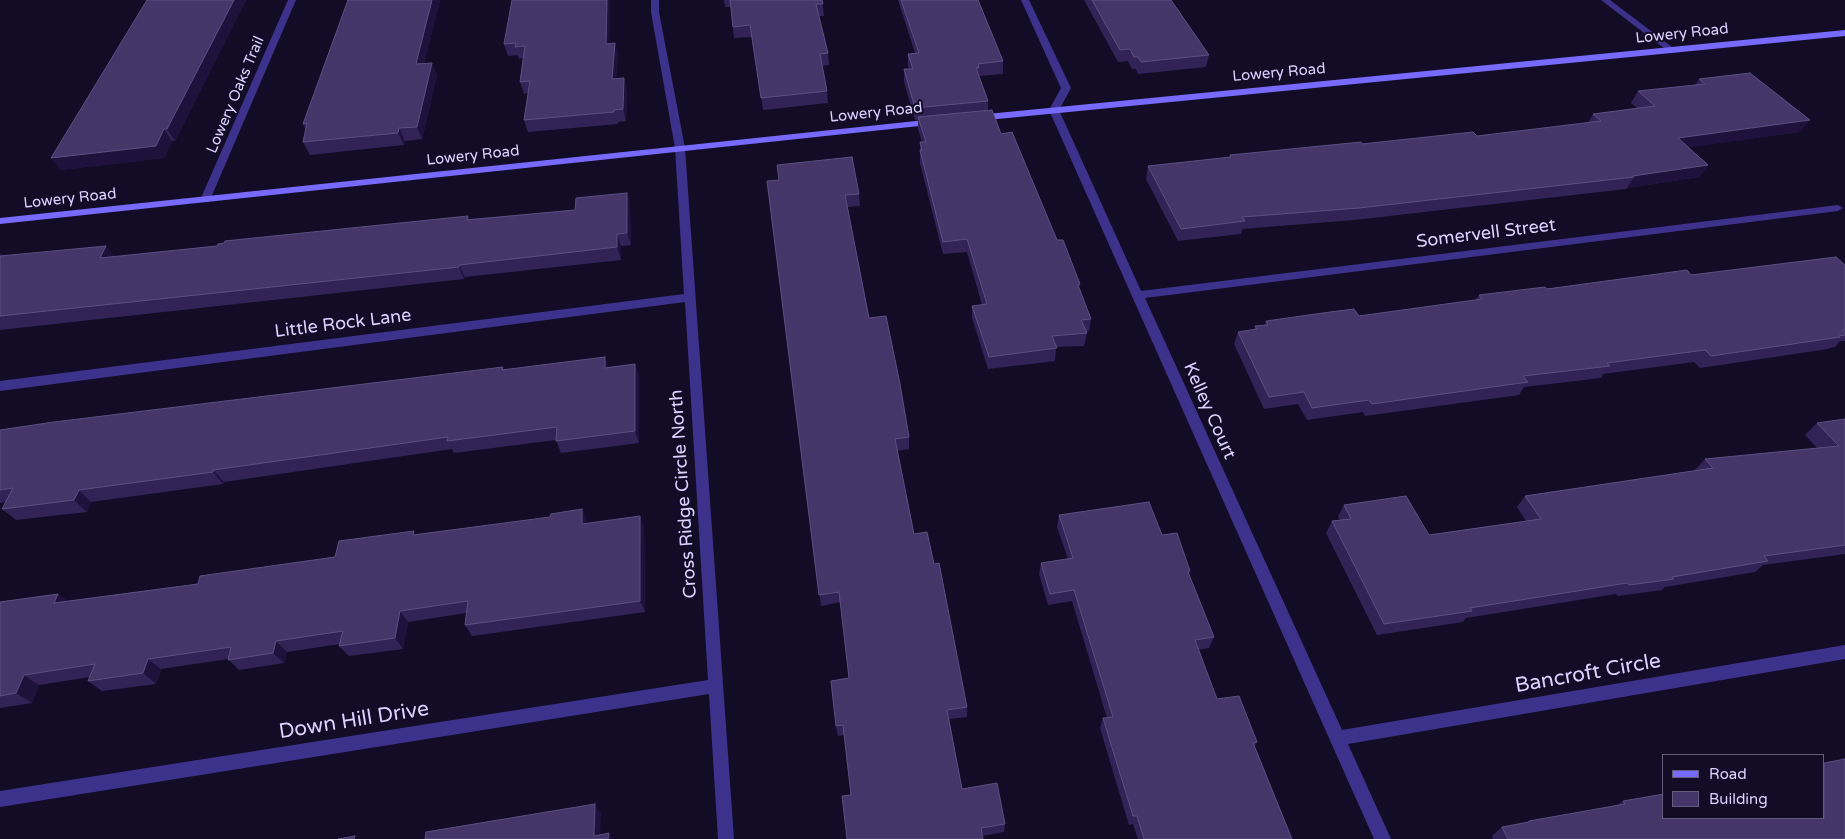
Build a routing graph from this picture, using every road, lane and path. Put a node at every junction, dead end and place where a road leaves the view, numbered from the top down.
1 (292, 0) edge
2 (654, 0) edge
3 (1025, 0) edge
4 (1605, 0) edge
5 (1845, 33) edge
6 (1672, 50) junction
7 (1054, 110) junction
8 (965, 119) edge
9 (946, 121) edge
10 (680, 148) junction
11 (205, 200) junction
12 (1838, 208) dead end
13 (0, 221) edge
14 (1138, 294) junction
15 (690, 297) junction
16 (0, 386) edge
17 (1845, 652) edge
18 (716, 686) junction
19 (1337, 738) junction
20 (0, 799) edge
21 (726, 839) edge
22 (1383, 839) edge

1 - 11 street, Lowery Oaks Trail
2 - 10 street, Cross Ridge Circle North
3 - 7 street
4 - 6 street
5 - 6 street, Lowery Road
6 - 7 street, Lowery Road
7 - 8 street, Lowery Road
7 - 14 street, Kelley Court
9 - 10 street, Lowery Road
10 - 11 street, Lowery Road
10 - 15 street, Cross Ridge Circle North
11 - 13 street, Lowery Road
12 - 14 street, Somervell Street
14 - 19 street, Kelley Court
15 - 16 street, Little Rock Lane
15 - 18 street, Cross Ridge Circle North
17 - 19 street, Bancroft Circle
18 - 20 street, Down Hill Drive
18 - 21 street, Cross Ridge Circle North
19 - 22 street, Kelley Court

